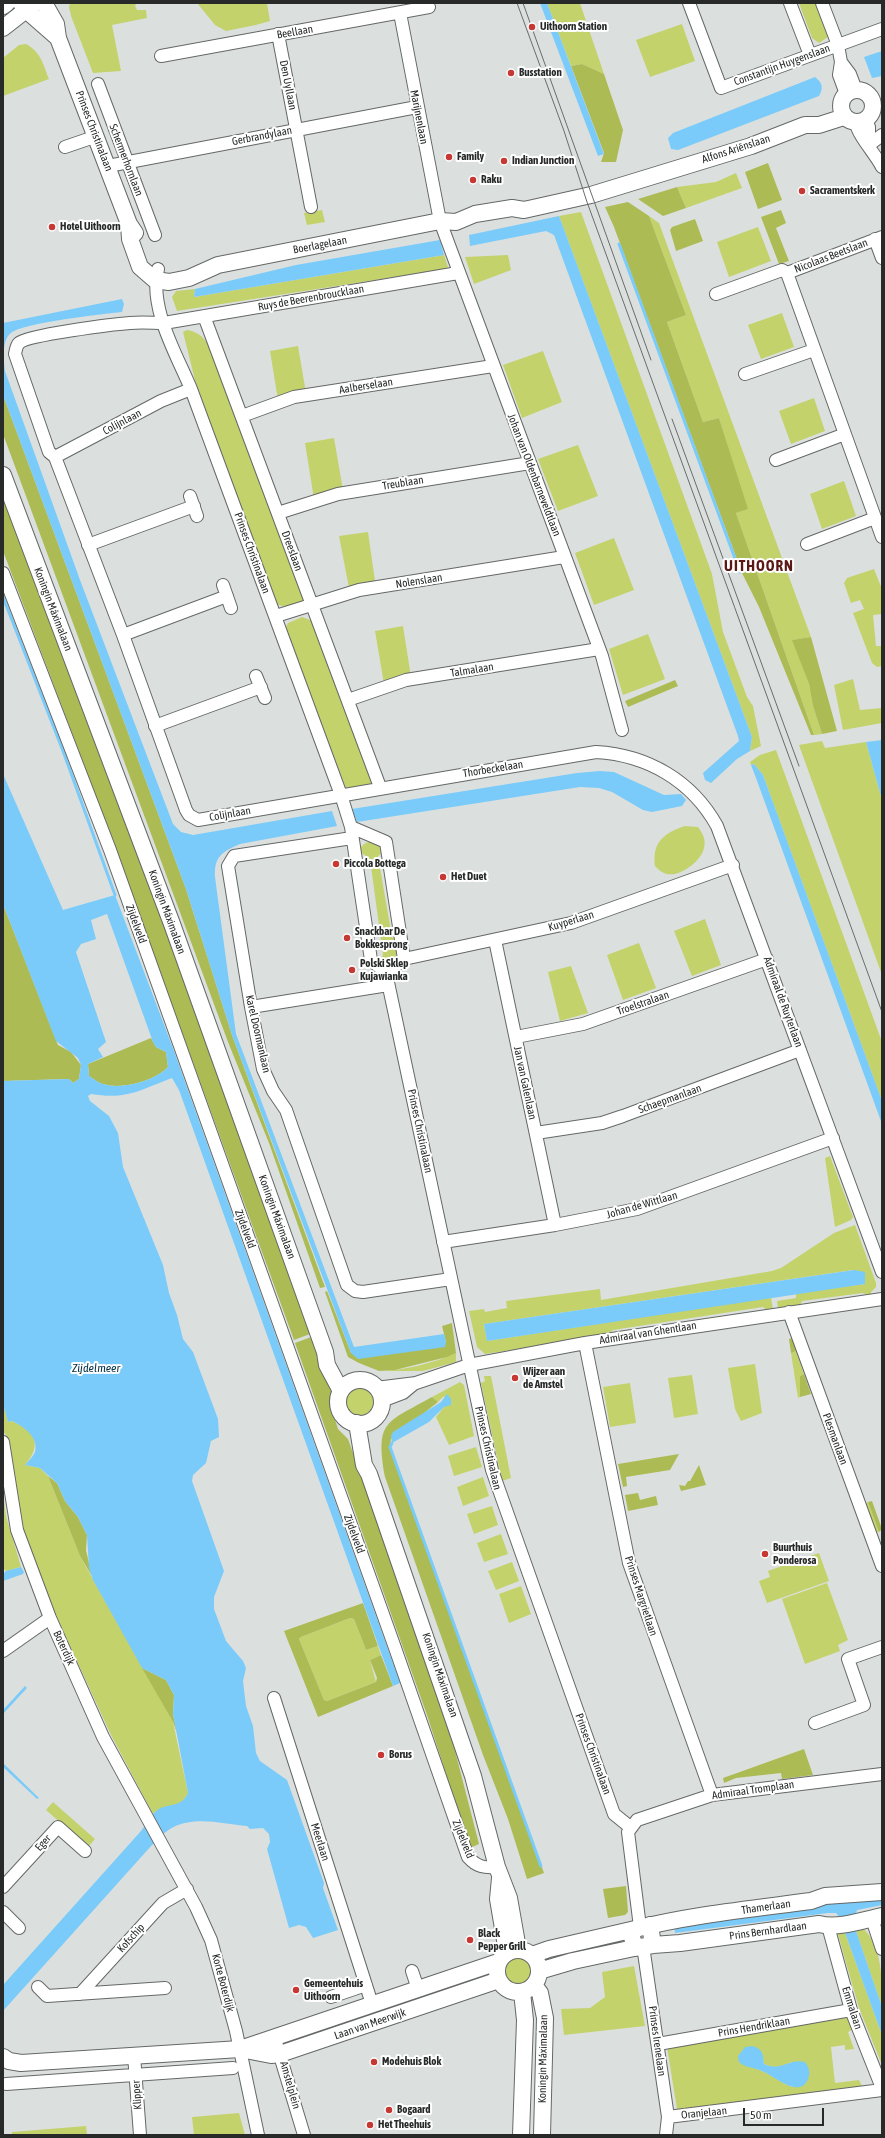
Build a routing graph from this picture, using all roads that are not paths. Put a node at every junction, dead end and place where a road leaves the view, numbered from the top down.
1 (7, 3) edge
2 (44, 3) edge
3 (689, 3) edge
4 (790, 3) edge
5 (822, 3) edge
6 (28, 5) edge
7 (3, 6) edge
8 (429, 7) dead end
9 (400, 13) junction
10 (3, 28) edge
11 (882, 29) edge
12 (278, 34) junction
13 (58, 38) junction
14 (838, 45) junction
15 (810, 55) junction
16 (161, 56) dead end
17 (98, 84) dead end
18 (862, 105) edge
19 (417, 107) junction
20 (297, 128) junction
21 (882, 135) edge
22 (97, 136) junction
23 (869, 145) junction
24 (65, 147) dead end
25 (127, 162) junction
26 (108, 166) junction
27 (882, 167) edge
28 (586, 191) joint
29 (311, 207) dead end
30 (440, 221) junction
31 (155, 235) dead end
32 (878, 238) edge
33 (882, 258) edge
34 (458, 273) junction
35 (787, 273) junction
36 (157, 274) junction
37 (716, 294) dead end
38 (204, 316) junction
39 (164, 322) junction
40 (814, 350) junction
41 (493, 366) junction
42 (745, 374) dead end
43 (191, 389) junction
44 (242, 416) junction
45 (845, 434) junction
46 (55, 458) junction
47 (776, 460) dead end
48 (530, 464) junction
49 (3, 475) edge
50 (194, 506) dead end
51 (278, 513) junction
52 (875, 518) junction
53 (882, 537) edge
54 (807, 544) dead end
55 (88, 545) junction
56 (564, 557) junction
57 (3, 573) edge
58 (223, 585) dead end
59 (312, 606) junction
60 (276, 616) junction
61 (123, 635) junction
62 (599, 649) junction
63 (261, 687) dead end
64 (348, 700) junction
65 (155, 726) junction
66 (622, 730) dead end
67 (644, 762) joint
68 (380, 787) junction
69 (341, 794) junction
70 (351, 832) junction
71 (733, 864) junction
72 (495, 940) junction
73 (404, 959) junction
74 (767, 959) junction
75 (387, 979) junction
76 (251, 1007) junction
77 (516, 1037) junction
78 (800, 1050) junction
79 (536, 1133) junction
80 (833, 1138) junction
81 (555, 1225) junction
82 (443, 1242) junction
83 (882, 1272) edge
84 (451, 1279) junction
85 (882, 1299) edge
86 (789, 1312) junction
87 (585, 1343) junction
88 (470, 1365) junction
89 (346, 1387) junction
90 (379, 1394) junction
91 (362, 1423) junction
92 (3, 1442) edge
93 (882, 1566) edge
94 (50, 1618) junction
95 (882, 1647) edge
96 (3, 1651) edge
97 (274, 1698) dead end
98 (815, 1723) dead end
99 (882, 1774) edge
100 (712, 1795) junction
101 (630, 1827) junction
102 (160, 1841) joint
103 (85, 1851) dead end
104 (498, 1873) junction
105 (3, 1887) edge
106 (187, 1889) junction
107 (882, 1892) edge
108 (3, 1912) edge
109 (877, 1918) edge
110 (828, 1926) junction
111 (19, 1928) dead end
112 (641, 1928) junction
113 (643, 1946) junction
114 (882, 1949) edge
115 (514, 1955) junction
116 (412, 1972) dead end
117 (499, 1980) junction
118 (532, 1982) junction
119 (366, 1985) junction
120 (38, 1987) dead end
121 (165, 1988) dead end
122 (418, 1989) junction
123 (80, 1994) junction
124 (330, 1997) dead end
125 (372, 2004) junction
126 (851, 2010) junction
127 (274, 2036) junction
128 (658, 2044) junction
129 (240, 2049) junction
130 (280, 2054) junction
131 (134, 2055) junction
132 (3, 2056) edge
133 (233, 2068) dead end
134 (136, 2075) junction
135 (6, 2084) dead end
136 (882, 2089) edge
137 (668, 2117) junction
138 (140, 2135) edge
139 (258, 2135) edge
140 (304, 2135) edge
141 (522, 2135) edge
142 (542, 2135) edge
143 (666, 2135) edge

1 - 7 street
2 - 13 street, Prinses Christinalaan
3 - 15 street, Constantijn Huygenslaan
4 - 15 street
5 - 14 street
6 - 10 street
6 - 13 street, Prinses Christinalaan
8 - 9 street, Beellaan
9 - 12 street, Beellaan
9 - 19 street, Marijnenlaan
11 - 14 street, Constantijn Huygenslaan
12 - 16 street, Beellaan
12 - 20 street, Den Uyllaan
13 - 22 street, Prinses Christinalaan
14 - 15 street, Constantijn Huygenslaan
14 - 18 street
17 - 25 street, Schermerhornlaan
18 - 23 street
18 - 28 street, Alfons Ariënslaan
19 - 20 street, Gerbrandylaan
19 - 30 street, Marijnenlaan
20 - 25 street, Gerbrandylaan
20 - 29 street, Den Uyllaan
21 - 23 street
22 - 24 street
22 - 26 street, Prinses Christinalaan
23 - 27 street
25 - 26 street, Gerbrandylaan
25 - 31 street, Schermerhornlaan
26 - 36 street, Prinses Christinalaan
28 - 30 street, Boerlagelaan
30 - 34 street, Johan van Oldenbarneveldtlaan
30 - 36 street, Boerlagelaan
32 - 33 street
32 - 35 street, Nicolaas Beetslaan
34 - 38 street, Ruys de Beerenbroucklaan
34 - 41 street, Johan van Oldenbarneveldtlaan
35 - 37 street, Nicolaas Beetslaan
35 - 40 street, Nicolaas Beetslaan
36 - 39 street, Prinses Christinalaan
38 - 39 street, Ruys de Beerenbroucklaan
38 - 44 street, Dreeslaan
39 - 43 street, Prinses Christinalaan
39 - 46 street, Colijnlaan
40 - 42 street
40 - 45 street, Nicolaas Beetslaan
41 - 44 street, Aalberselaan
41 - 48 street, Johan van Oldenbarneveldtlaan
43 - 46 street, Colijnlaan
43 - 60 street, Prinses Christinalaan
44 - 51 street, Dreeslaan
45 - 47 street
45 - 52 street, Nicolaas Beetslaan
46 - 55 street, Colijnlaan
48 - 51 street, Treublaan
48 - 56 street, Johan van Oldenbarneveldtlaan
49 - 89 street, Koningin Máximalaan
50 - 55 street
51 - 59 street, Dreeslaan
52 - 53 street, Nicolaas Beetslaan
52 - 54 street
55 - 61 street, Colijnlaan
56 - 59 street, Nolenslaan
56 - 62 street, Johan van Oldenbarneveldtlaan
57 - 104 street, Zijdelveld
58 - 61 street
59 - 60 street, Nolenslaan
59 - 64 street, Dreeslaan
60 - 69 street, Prinses Christinalaan
61 - 65 street, Colijnlaan
62 - 64 street, Talmalaan
62 - 66 street, Johan van Oldenbarneveldtlaan
63 - 65 street
64 - 68 street, Dreeslaan
65 - 69 street, Colijnlaan
67 - 68 street, Thorbeckelaan
67 - 71 street, Admiraal de Ruyterlaan
68 - 69 street, Thorbeckelaan
69 - 70 street, Prinses Christinalaan
70 - 73 street
70 - 75 street, Prinses Christinalaan
70 - 76 street, Karel Doormanlaan
71 - 72 street, Kuyperlaan
71 - 74 street, Admiraal de Ruyterlaan
72 - 73 street, Kuyperlaan
72 - 77 street, Jan van Galenlaan
73 - 75 street
74 - 77 street, Troelstralaan
74 - 78 street, Admiraal de Ruyterlaan
75 - 76 street
75 - 82 street, Prinses Christinalaan
76 - 84 street, Karel Doormanlaan
77 - 79 street, Jan van Galenlaan
78 - 79 street, Schaepmanlaan
78 - 80 street, Admiraal de Ruyterlaan
79 - 81 street, Jan van Galenlaan
80 - 81 street, Johan de Wittlaan
80 - 83 street, Admiraal de Ruyterlaan
81 - 82 street, Johan de Wittlaan
82 - 84 street, Prinses Christinalaan
84 - 88 street, Prinses Christinalaan
85 - 86 street, Admiraal van Ghentlaan
86 - 87 street, Admiraal van Ghentlaan
86 - 93 street, Plesmanlaan
87 - 88 street, Admiraal van Ghentlaan
87 - 100 street, Prinses Margrietlaan
88 - 90 street, Admiraal van Ghentlaan
88 - 101 street, Prinses Christinalaan
89 - 90 street
89 - 91 street
90 - 91 street
91 - 104 street, Koningin Máximalaan
92 - 94 street, Boterdijk
94 - 96 street
94 - 102 street, Boterdijk
95 - 98 street
97 - 119 street, Meerlaan
99 - 100 street, Admiraal Tromplaan
100 - 101 street, Admiraal Tromplaan
101 - 112 street
102 - 106 street, Korte Boterdijk
103 - 105 street, Eger
104 - 115 street, Koningin Máximalaan
106 - 123 street, Kofschip
106 - 129 street, Korte Boterdijk
107 - 112 street, Thamerlaan
108 - 111 street
109 - 110 street, Prins Bernhardlaan
109 - 114 street
110 - 113 street, Prins Bernhardlaan
110 - 126 street, Emmalaan
112 - 113 street
112 - 115 street, Thamerlaan
113 - 118 street
113 - 128 street, Prinses Irenelaan
115 - 117 street
115 - 118 street
115 - 122 street, Laan van Meerwijk
116 - 122 street
117 - 118 street
117 - 130 street, Laan van Meerwijk
118 - 141 street, Koningin Máximalaan
118 - 142 street, Koningin Máximalaan
119 - 124 street
119 - 125 street, Laan van Meerwijk
120 - 123 street
121 - 123 street
122 - 125 street, Laan van Meerwijk
125 - 127 street, Laan van Meerwijk
126 - 128 street, Prins Hendriklaan
126 - 136 street, Emmalaan
127 - 129 street, Laan van Meerwijk
127 - 130 street, Amstelplein
128 - 137 street, Prinses Irenelaan
129 - 130 street, Laan van Meerwijk
129 - 131 street, Laan van Meerwijk
129 - 139 street, Korte Boterdijk
130 - 140 street, Amstelplein
131 - 132 street, Laan van Meerwijk
131 - 134 street, Klipper
133 - 134 street
134 - 135 street
134 - 138 street, Klipper
136 - 137 street, Oranjelaan
137 - 143 street, Prinses Irenelaan

